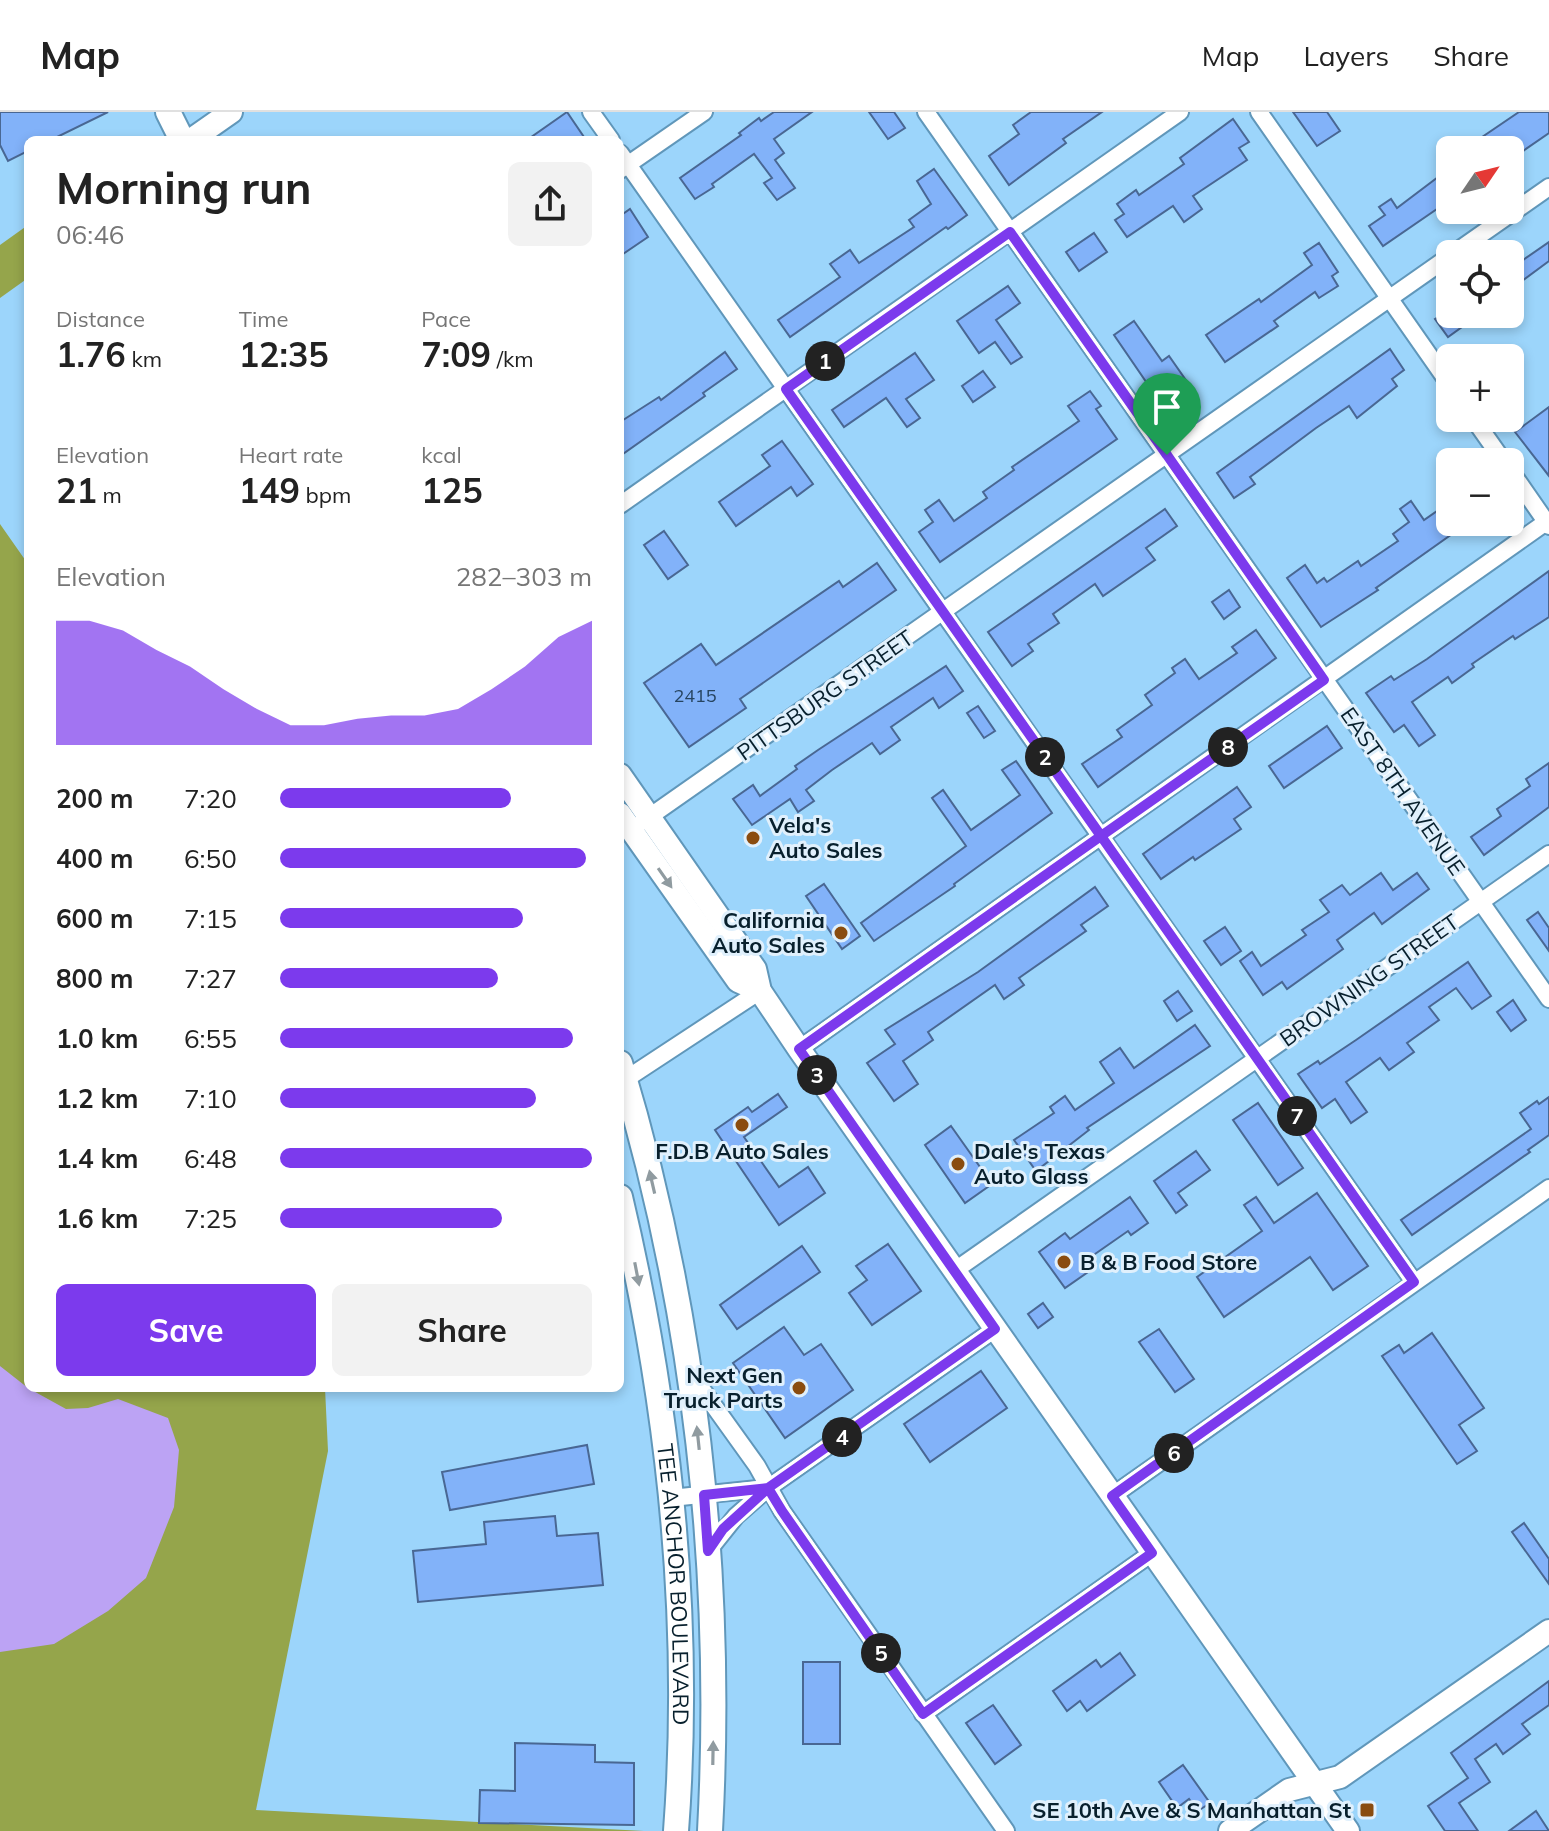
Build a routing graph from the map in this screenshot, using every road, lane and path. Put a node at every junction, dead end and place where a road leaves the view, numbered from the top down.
1 (168, 112) edge
2 (231, 112) edge
3 (591, 112) edge
4 (704, 112) edge
5 (926, 112) edge
6 (1180, 112) edge
7 (1259, 112) edge
8 (180, 136) edge
9 (197, 136) edge
10 (608, 136) edge
11 (624, 162) edge
12 (624, 164) edge
13 (1549, 187) edge
14 (1010, 232) junction
15 (1473, 240) edge
16 (1436, 266) edge
17 (1389, 299) junction
18 (1436, 365) edge
19 (786, 389) junction
20 (1167, 455) junction
21 (1524, 489) edge
22 (624, 502) edge
23 (1548, 522) edge
24 (943, 612) junction
25 (1324, 680) junction
26 (624, 789) edge
27 (633, 820) edge
28 (1101, 836) junction
29 (1549, 854) edge
30 (1481, 902) junction
31 (760, 991) junction
32 (1549, 999) edge
33 (799, 1049) junction
34 (1257, 1058) junction
35 (624, 1075) edge
36 (624, 1083) edge
37 (1549, 1188) edge
38 (624, 1217) edge
39 (954, 1271) junction
40 (1414, 1282) junction
41 (995, 1329) junction
42 (690, 1373) junction
43 (768, 1488) junction
44 (704, 1495) junction
45 (1112, 1496) junction
46 (671, 1498) junction
47 (708, 1551) junction
48 (1152, 1553) junction
49 (1549, 1631) edge
50 (923, 1714) junction
51 (1314, 1782) junction
52 (676, 1831) edge
53 (710, 1831) edge
54 (1006, 1831) edge
55 (1230, 1831) edge
56 (1348, 1831) edge

1 - 8 main road
2 - 9 main road
3 - 10 street
4 - 11 street
5 - 14 street, EAST 8TH AVENUE
6 - 14 street
7 - 17 street
12 - 19 street
13 - 15 street, PITTSBURG STREET
14 - 19 street
14 - 20 street, EAST 8TH AVENUE
16 - 17 street, PITTSBURG STREET
17 - 18 street
17 - 20 street, PITTSBURG STREET
19 - 22 street
19 - 24 street
20 - 24 street, PITTSBURG STREET
20 - 25 street, EAST 8TH AVENUE
21 - 23 street
23 - 25 street
24 - 27 street, PITTSBURG STREET
24 - 28 street
25 - 28 street
25 - 30 street, EAST 8TH AVENUE
26 - 27 main road
27 - 31 main road
28 - 33 street
28 - 34 street
29 - 30 street, BROWNING STREET
30 - 32 street, EAST 8TH AVENUE
30 - 34 street, BROWNING STREET
31 - 33 main road
31 - 35 street
33 - 39 main road
34 - 39 street, BROWNING STREET
34 - 40 street
42 -> 36 main road, TEE ANCHOR BOULEVARD
37 - 40 street
38 -> 46 main road, TEE ANCHOR BOULEVARD
39 - 41 main road
40 - 45 street
41 - 43 street
41 - 45 main road
42 - 43 street
44 -> 42 main road, TEE ANCHOR BOULEVARD
43 - 44 street
43 - 47 street
43 - 50 street
44 - 46 street
44 - 47 main road, TEE ANCHOR BOULEVARD
45 - 48 main road
46 - 52 main road, TEE ANCHOR BOULEVARD
53 -> 47 main road, TEE ANCHOR BOULEVARD
48 - 50 street
48 - 51 main road
49 - 51 main road
50 - 54 street
51 - 55 main road
51 - 56 main road

